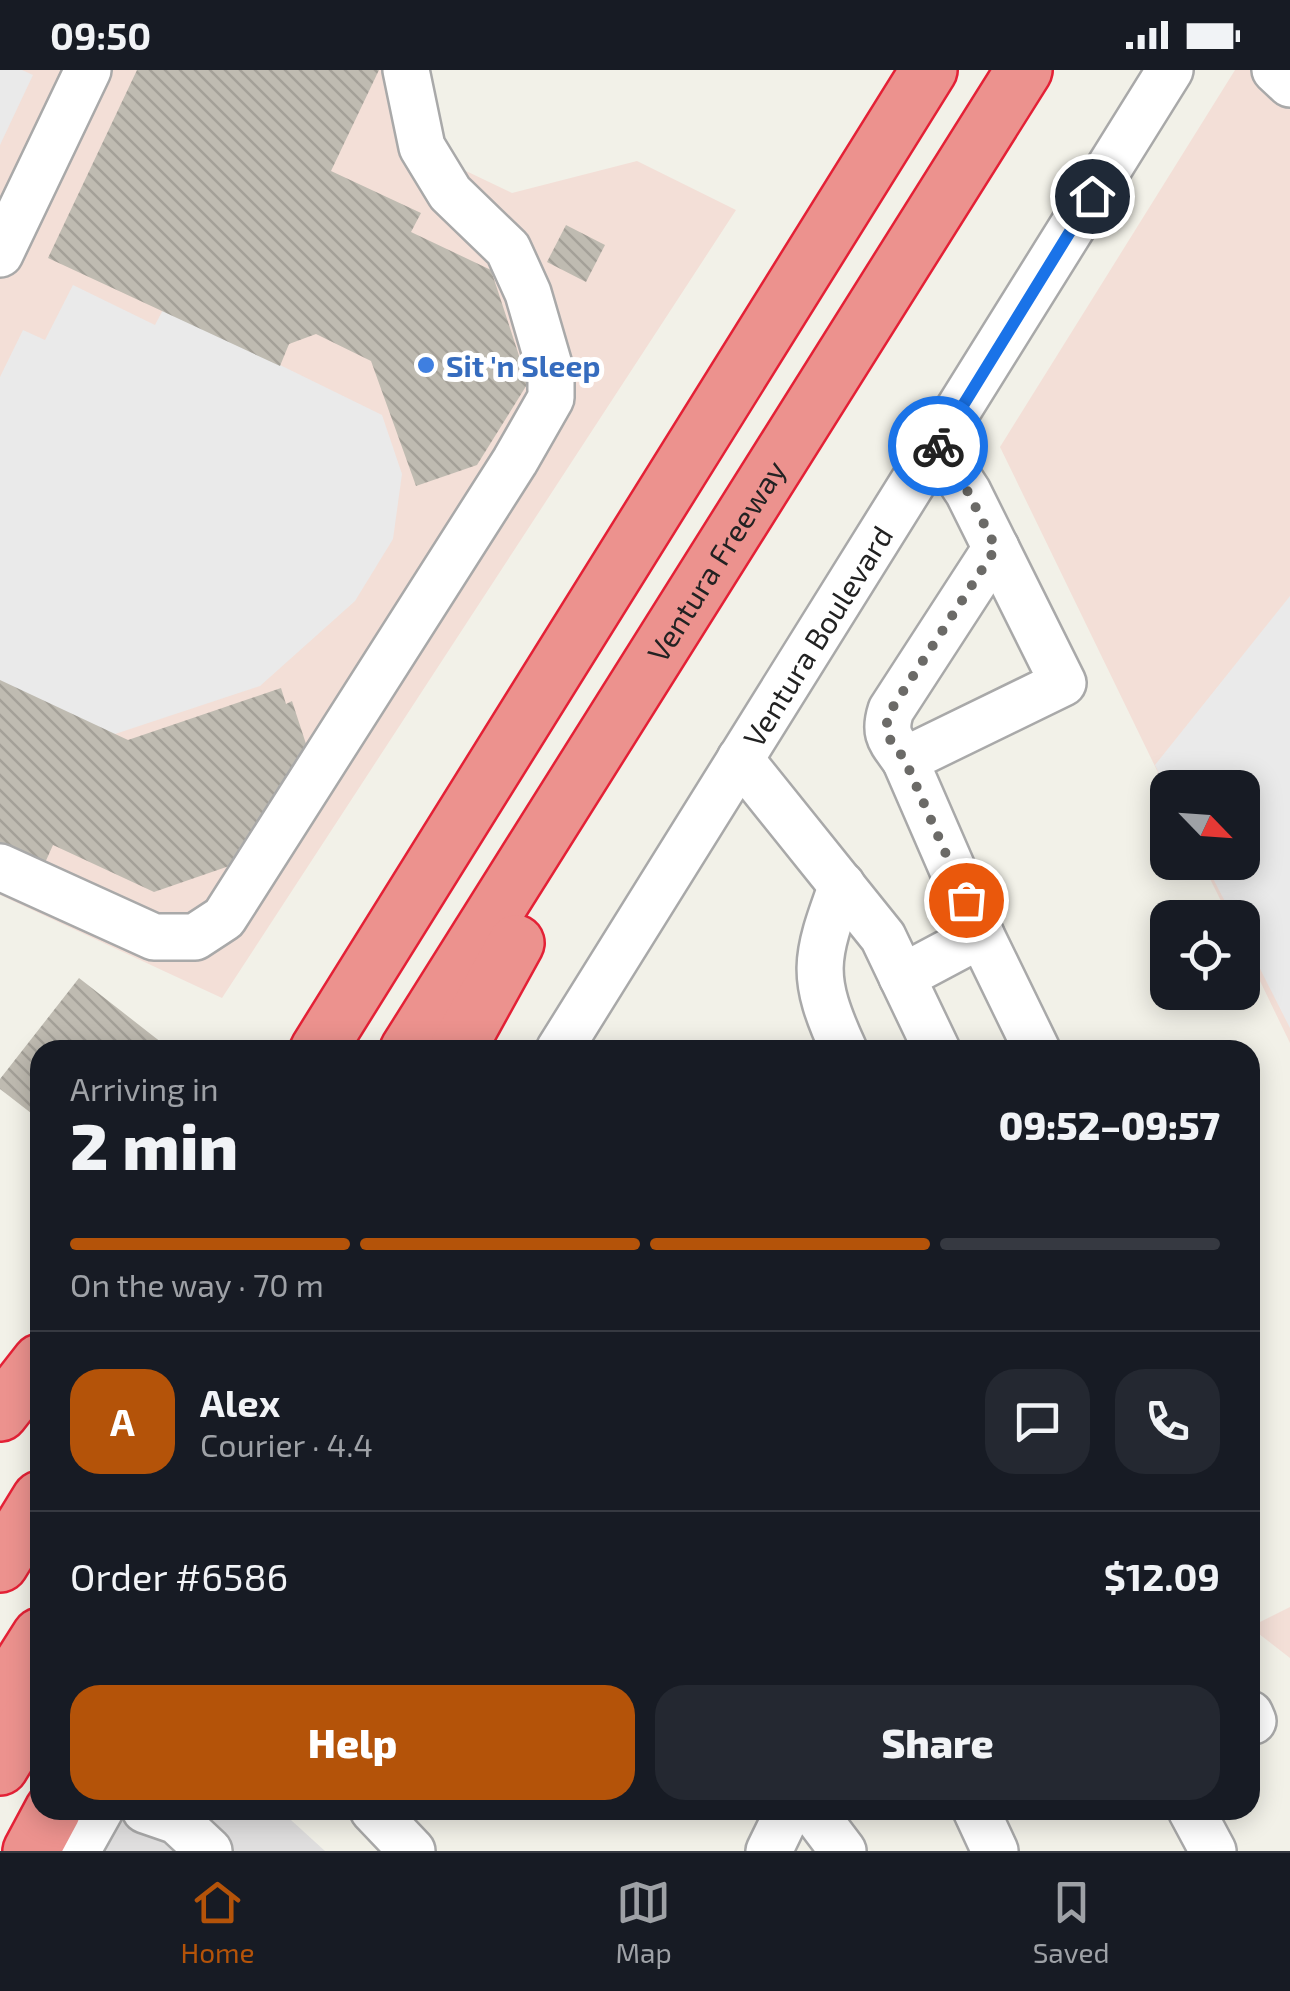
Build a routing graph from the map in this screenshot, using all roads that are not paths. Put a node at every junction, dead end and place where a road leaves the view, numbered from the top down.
1 (88, 70) edge
2 (406, 70) edge
3 (928, 70) edge
4 (1024, 70) edge
5 (1170, 70) edge
6 (1275, 70) edge
7 (1290, 84) edge
8 (0, 254) edge
9 (937, 444) junction
10 (774, 468) junction
11 (996, 548) junction
12 (740, 759) junction
13 (905, 760) junction
14 (437, 858) junction
15 (0, 866) edge
16 (842, 885) junction
17 (539, 901) junction
18 (982, 935) junction
19 (902, 977) junction
20 (294, 1040) edge
21 (324, 1040) edge
22 (414, 1040) edge
23 (452, 1040) edge
24 (463, 1040) edge
25 (565, 1040) edge
26 (839, 1040) edge
27 (931, 1040) edge
28 (1032, 1040) edge
29 (30, 1375) edge
30 (0, 1413) edge
31 (30, 1515) edge
32 (0, 1564) edge
33 (30, 1652) edge
34 (0, 1700) edge
35 (30, 1718) edge
36 (0, 1767) edge
37 (48, 1820) edge
38 (95, 1820) edge
39 (383, 1820) edge
40 (784, 1820) edge
41 (820, 1820) edge
42 (981, 1820) edge
43 (1196, 1820) edge
44 (31, 1851) edge
45 (78, 1851) edge
46 (412, 1851) edge
47 (769, 1851) edge
48 (843, 1851) edge
49 (995, 1851) edge
50 (1213, 1851) edge

1 - 8 street
2 - 15 street
3 - 14 highway
4 - 10 highway, Ventura Freeway
5 - 9 street, Ventura Boulevard
6 - 7 street
9 - 11 street
9 - 12 street, Ventura Boulevard
10 - 17 highway
10 - 22 highway, Ventura Freeway
11 - 13 street
11 - 13 street
12 - 16 street
12 - 25 street, Ventura Boulevard
13 - 18 street
14 - 20 highway
14 - 21 highway
16 - 19 street
16 - 26 street
17 - 23 highway
17 - 24 highway
18 - 19 street
18 - 28 street
19 - 27 street
29 - 30 highway
31 - 32 highway
33 - 34 highway
35 - 36 highway
37 - 44 highway
38 - 45 street
39 - 46 street
40 - 47 street
41 - 48 street
42 - 49 street
43 - 50 street

